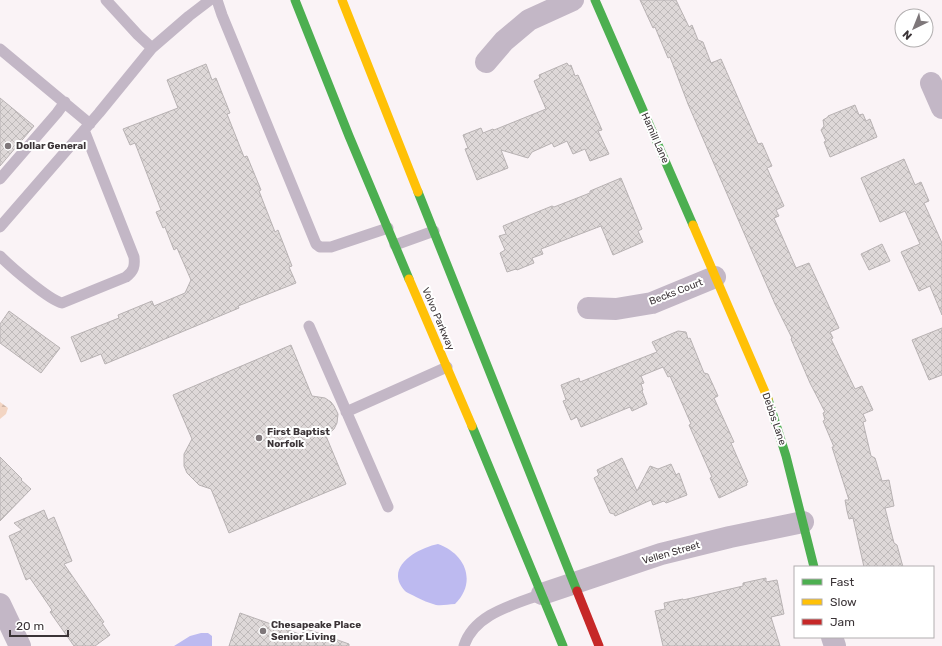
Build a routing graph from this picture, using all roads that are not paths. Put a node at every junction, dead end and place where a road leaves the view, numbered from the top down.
1 (106, 0) edge
2 (210, 0) edge
3 (217, 0) edge
4 (295, 0) edge
5 (342, 0) edge
6 (573, 0) edge
7 (594, 0) edge
8 (152, 48) junction
9 (0, 49) edge
10 (486, 62) dead end
11 (931, 83) dead end
12 (64, 102) junction
13 (942, 108) edge
14 (87, 127) junction
15 (0, 178) edge
16 (0, 227) edge
17 (388, 228) junction
18 (434, 231) junction
19 (396, 246) junction
20 (0, 256) edge
21 (715, 277) junction
22 (588, 308) dead end
23 (309, 326) dead end
24 (447, 366) junction
25 (346, 412) junction
26 (388, 507) dead end
27 (803, 522) junction
28 (814, 566) edge
29 (574, 583) junction
30 (542, 594) junction
31 (0, 604) edge
32 (20, 646) edge
33 (464, 646) edge
34 (563, 646) edge
35 (599, 646) edge

1 - 8 lane
2 - 8 lane
3 - 17 lane
4 - 17 main road, Volvo Parkway
5 - 18 main road
6 - 10 street
7 - 21 main road, Hamill Lane
8 - 14 lane
9 - 12 lane
11 - 13 street
12 - 14 lane
12 - 15 lane
14 - 16 lane
14 - 20 lane
17 - 19 main road, Volvo Parkway
18 - 19 lane
18 - 29 main road
19 - 24 main road, Volvo Parkway
21 - 22 street, Becks Court
21 - 27 main road, Debbs Lane
23 - 25 lane
24 - 25 lane
24 - 30 main road, Volvo Parkway
25 - 26 lane
27 - 28 main road, Debbs Lane
27 - 29 street, Vellen Street
29 - 30 street, Vellen Street
29 - 35 main road
30 - 33 lane
30 - 34 main road, Volvo Parkway
31 - 32 street

